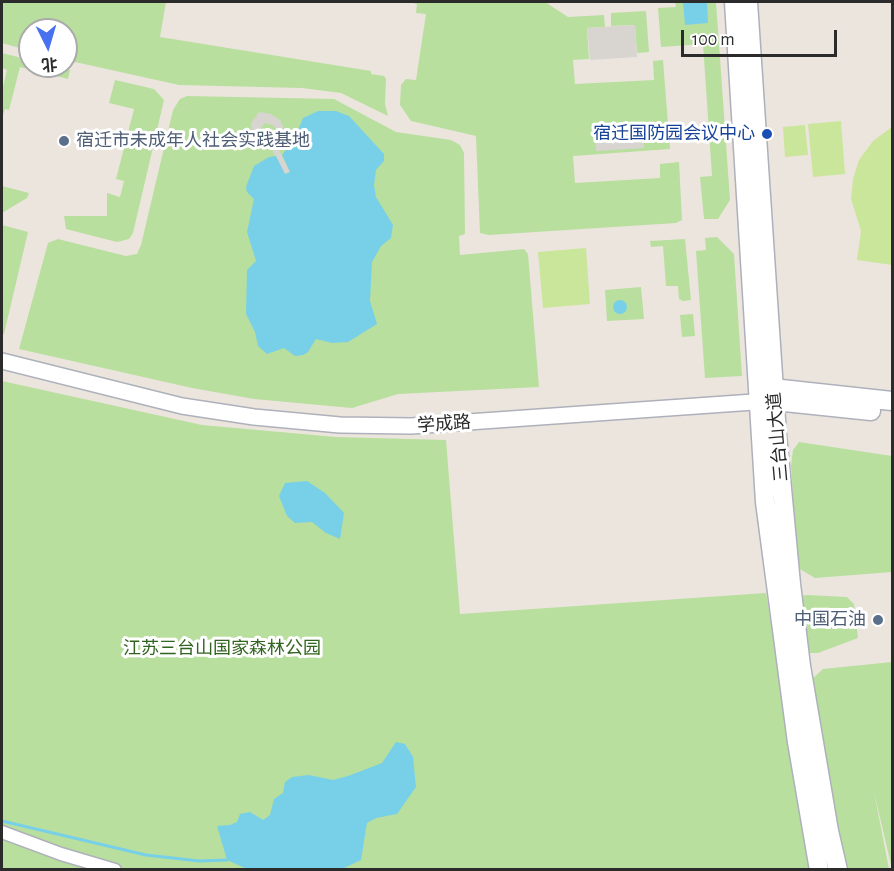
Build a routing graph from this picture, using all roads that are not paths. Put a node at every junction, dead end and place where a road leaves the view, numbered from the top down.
1 (734, 2) edge
2 (748, 2) edge
3 (2, 361) edge
4 (765, 394) junction
5 (892, 402) edge
6 (892, 413) edge
7 (2, 832) edge
8 (115, 870) edge
9 (819, 870) edge
10 (838, 870) edge

1 - 4 main road, 三台山大道
2 - 4 main road, 三台山大道
3 - 4 street, 学成路
4 - 5 main road, 学成路
4 - 6 main road, 学成路
4 - 9 main road, 三台山大道
4 - 10 main road, 三台山大道
7 - 8 street

